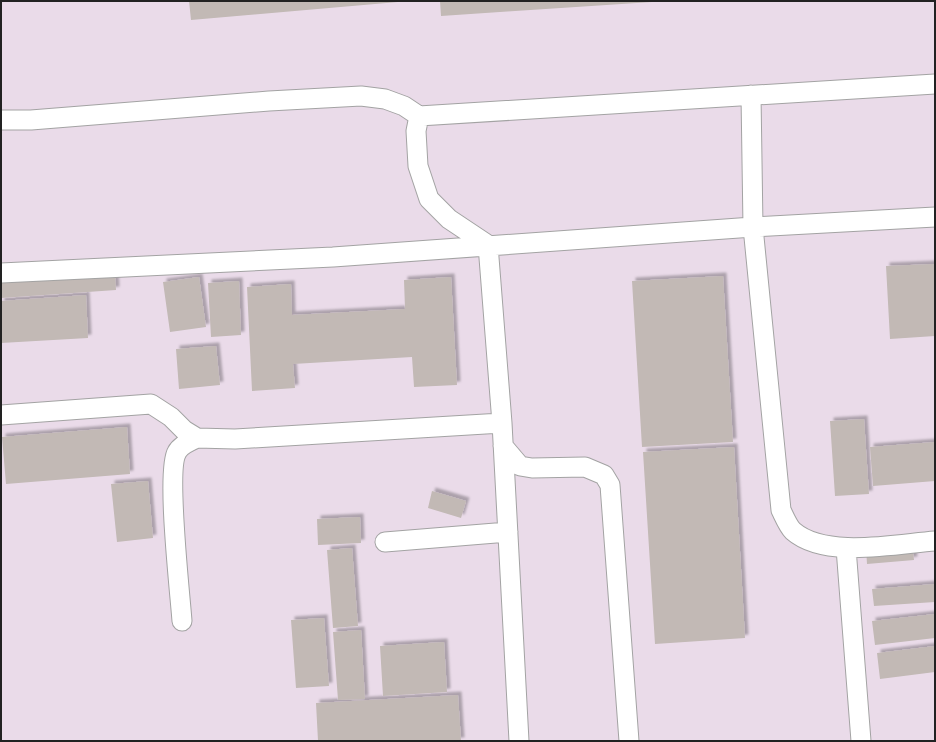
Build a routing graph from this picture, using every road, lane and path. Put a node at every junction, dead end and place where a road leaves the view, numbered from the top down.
1 (935, 84) edge
2 (752, 104) junction
3 (419, 116) junction
4 (1, 120) edge
5 (935, 217) edge
6 (753, 227) junction
7 (488, 245) junction
8 (1, 274) edge
9 (1, 415) edge
10 (502, 423) junction
11 (196, 438) junction
12 (503, 446) junction
13 (508, 532) junction
14 (935, 541) edge
15 (385, 542) dead end
16 (846, 548) junction
17 (182, 621) dead end
18 (519, 741) edge
19 (629, 741) edge
20 (861, 741) edge

1 - 2 lane
2 - 3 lane
2 - 6 lane
3 - 4 lane
3 - 7 lane
5 - 6 lane
6 - 7 lane
6 - 16 lane
7 - 8 lane
7 - 10 lane
9 - 11 lane
10 - 11 lane
10 - 12 lane
11 - 17 lane
12 - 13 lane
12 - 19 lane
13 - 15 lane
13 - 18 lane
14 - 16 lane
16 - 20 lane

